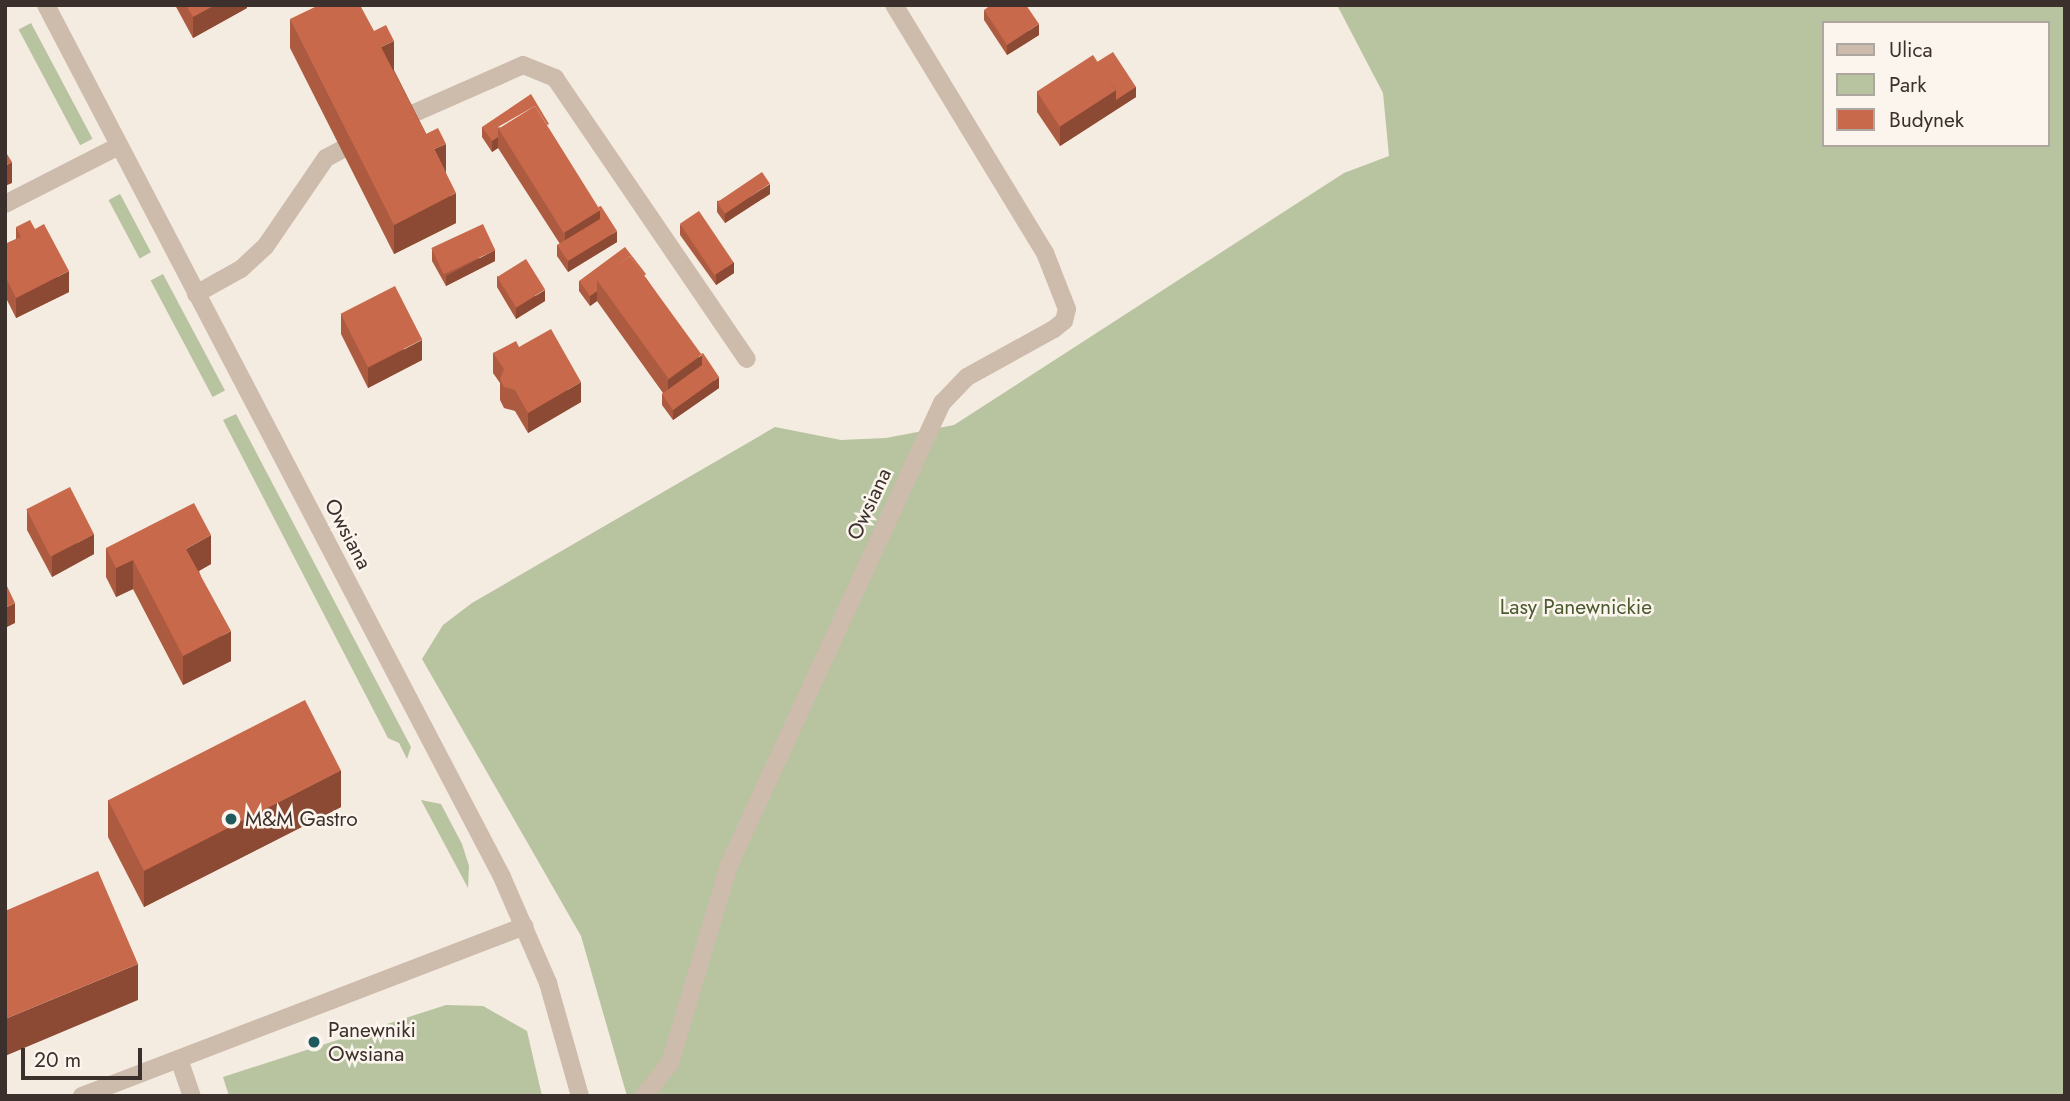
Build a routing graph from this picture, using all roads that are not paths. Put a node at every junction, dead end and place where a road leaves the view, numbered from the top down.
1 (46, 5) edge
2 (894, 5) edge
3 (403, 118) edge
4 (119, 146) junction
5 (341, 150) edge
6 (5, 204) edge
7 (197, 294) junction
8 (747, 359) dead end
9 (525, 926) junction
10 (180, 1059) junction
11 (82, 1096) edge
12 (192, 1096) edge
13 (580, 1096) edge
14 (644, 1096) edge

1 - 4 street, Owsiana
2 - 14 street, Owsiana
3 - 8 street
4 - 6 street
4 - 7 street, Owsiana
5 - 7 street
7 - 9 street, Owsiana
9 - 10 street
9 - 13 street, Owsiana
10 - 11 street
10 - 12 street

